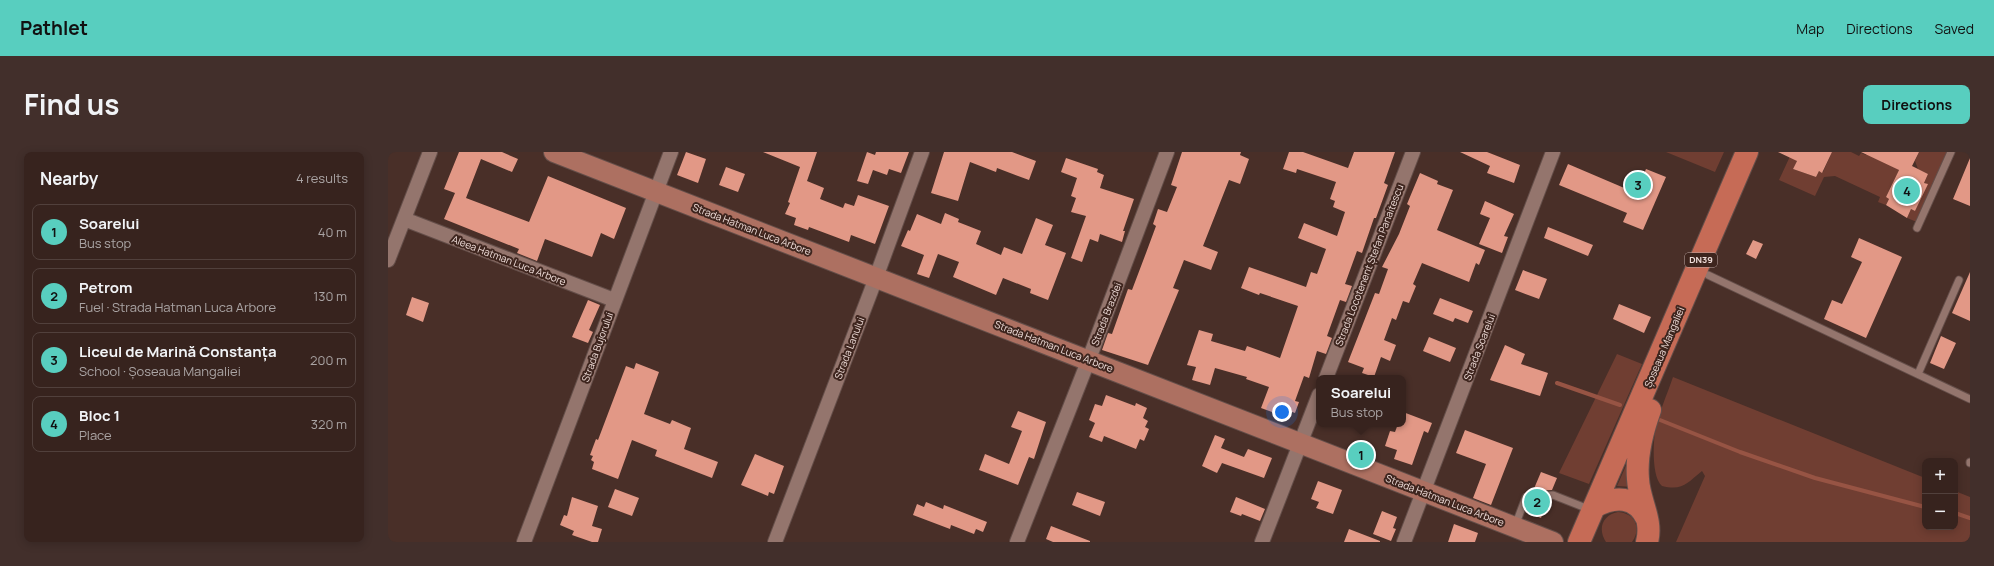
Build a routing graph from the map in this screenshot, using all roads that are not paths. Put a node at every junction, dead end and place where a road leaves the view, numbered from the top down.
1 (430, 152) edge
2 (554, 152) edge
3 (671, 152) edge
4 (922, 152) edge
5 (1167, 152) edge
6 (1413, 152) edge
7 (1553, 152) edge
8 (1748, 152) edge
9 (1762, 152) edge
10 (1951, 152) edge
11 (655, 192) junction
12 (404, 219) junction
13 (1917, 228) dead end
14 (388, 260) edge
15 (1708, 275) junction
16 (876, 277) junction
17 (1959, 280) dead end
18 (614, 300) junction
19 (1089, 359) junction
20 (1918, 374) junction
21 (1327, 375) edge
22 (1970, 399) edge
23 (1316, 403) edge
24 (1300, 443) junction
25 (1424, 492) junction
26 (1594, 509) junction
27 (1514, 527) junction
28 (1648, 533) edge
29 (524, 542) edge
30 (774, 542) edge
31 (1017, 542) edge
32 (1262, 542) edge
33 (1404, 542) edge
34 (1553, 542) edge
35 (1579, 542) edge

1 - 12 street
2 - 11 street, Strada Hatman Luca Arbore
3 - 11 street, Strada Bujorului
4 - 16 street, Strada Lanului
5 - 19 street, Strada Brazdei
6 - 21 street, Strada Locotenent Ștefan Panaitescu
7 - 25 street, Strada Soarelui
8 - 26 main road, Șoseaua Mangaliei / DN39
9 - 15 main road, Șoseaua Mangaliei / DN39
10 - 13 lane
11 - 16 street, Strada Hatman Luca Arbore
11 - 18 street, Strada Bujorului
12 - 14 street
12 - 18 street, Aleea Hatman Luca Arbore
15 - 20 lane
15 - 28 main road, Șoseaua Mangaliei / DN39
16 - 19 street, Strada Hatman Luca Arbore
16 - 30 street, Strada Lanului
17 - 20 lane
18 - 29 street, Strada Bujorului
19 - 24 street, Strada Hatman Luca Arbore
19 - 31 street, Strada Brazdei
20 - 22 lane
23 - 24 street
24 - 25 street, Strada Hatman Luca Arbore
24 - 32 street
25 - 27 street, Strada Hatman Luca Arbore
25 - 33 street, Strada Soarelui
26 - 27 lane
26 - 28 main road, DN39
26 - 35 main road, Șoseaua Mangaliei / DN39
27 - 34 street, Strada Hatman Luca Arbore

